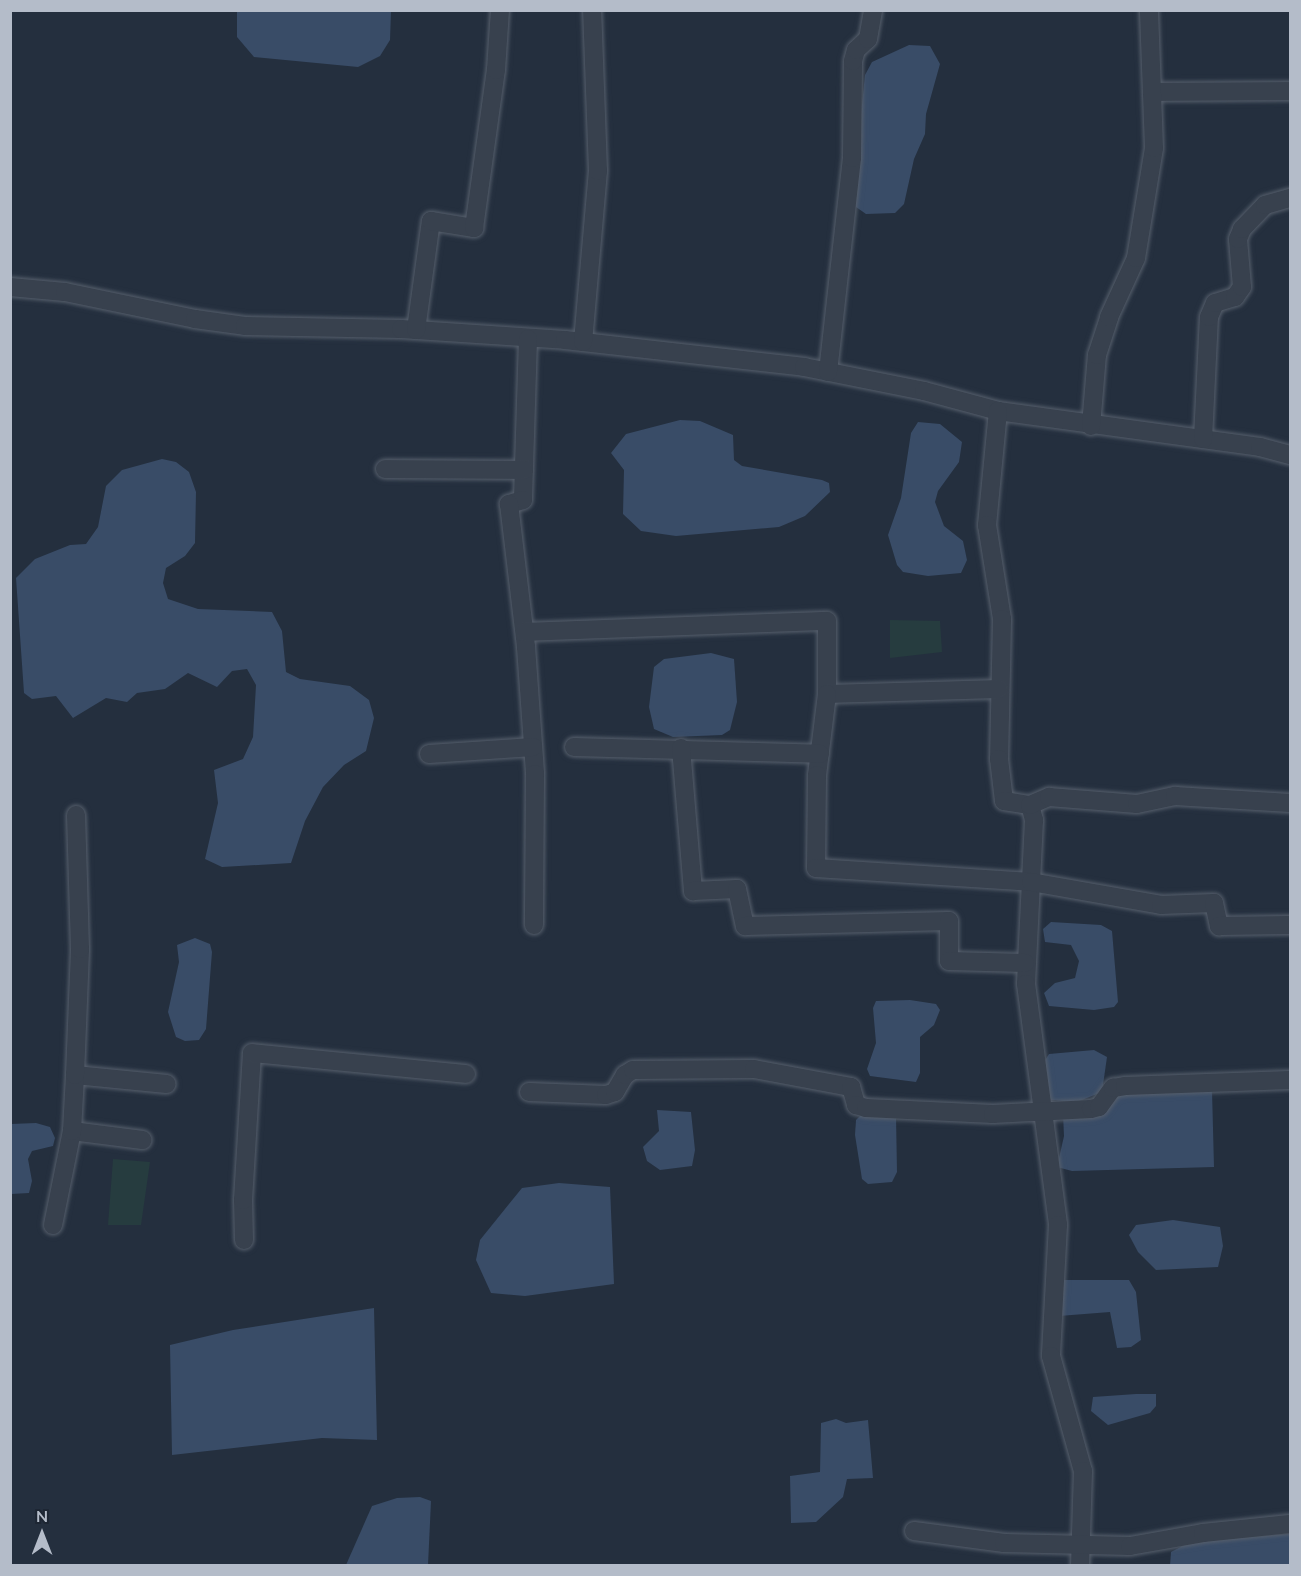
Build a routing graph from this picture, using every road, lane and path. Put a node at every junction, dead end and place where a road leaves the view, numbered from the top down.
1 (500, 10) edge
2 (592, 10) edge
3 (873, 10) edge
4 (1149, 10) edge
5 (1290, 91) edge
6 (1152, 92) junction
7 (1290, 198) edge
8 (10, 287) edge
9 (416, 330) junction
10 (528, 339) junction
11 (583, 342) junction
12 (828, 372) junction
13 (998, 411) junction
14 (1091, 426) junction
15 (1203, 439) junction
16 (1290, 455) edge
17 (385, 469) dead end
18 (524, 470) junction
19 (525, 632) junction
20 (999, 689) junction
21 (826, 694) junction
22 (533, 747) junction
23 (574, 747) dead end
24 (681, 748) junction
25 (429, 754) dead end
26 (820, 754) junction
27 (1290, 803) edge
28 (1030, 805) junction
29 (76, 815) dead end
30 (1031, 882) junction
31 (534, 925) dead end
32 (1290, 925) edge
33 (1025, 963) junction
34 (466, 1074) dead end
35 (75, 1075) junction
36 (1290, 1080) edge
37 (167, 1084) dead end
38 (529, 1092) dead end
39 (1044, 1113) junction
40 (72, 1131) junction
41 (142, 1140) dead end
42 (53, 1225) dead end
43 (244, 1240) dead end
44 (1290, 1524) edge
45 (914, 1531) dead end
46 (1082, 1546) junction
47 (1080, 1566) edge

1 - 9 street
2 - 11 street
3 - 12 street
4 - 6 street
5 - 6 street
6 - 14 street
7 - 15 street
8 - 9 street
9 - 10 street
10 - 11 street
10 - 18 street
11 - 12 street
12 - 13 street
13 - 14 street
13 - 20 street
14 - 15 street
15 - 16 street
17 - 18 street
18 - 19 street
19 - 21 street
19 - 22 street
20 - 21 street
20 - 28 street
21 - 26 street
22 - 25 street
22 - 31 street
23 - 24 street
24 - 26 street
24 - 33 street
26 - 30 street
27 - 28 street
28 - 30 street
29 - 35 street
30 - 32 street
30 - 33 street
33 - 39 street
34 - 43 street
35 - 37 street
35 - 40 street
36 - 39 street
38 - 39 street
39 - 46 street
40 - 41 street
40 - 42 street
44 - 46 street
45 - 46 street
46 - 47 street

